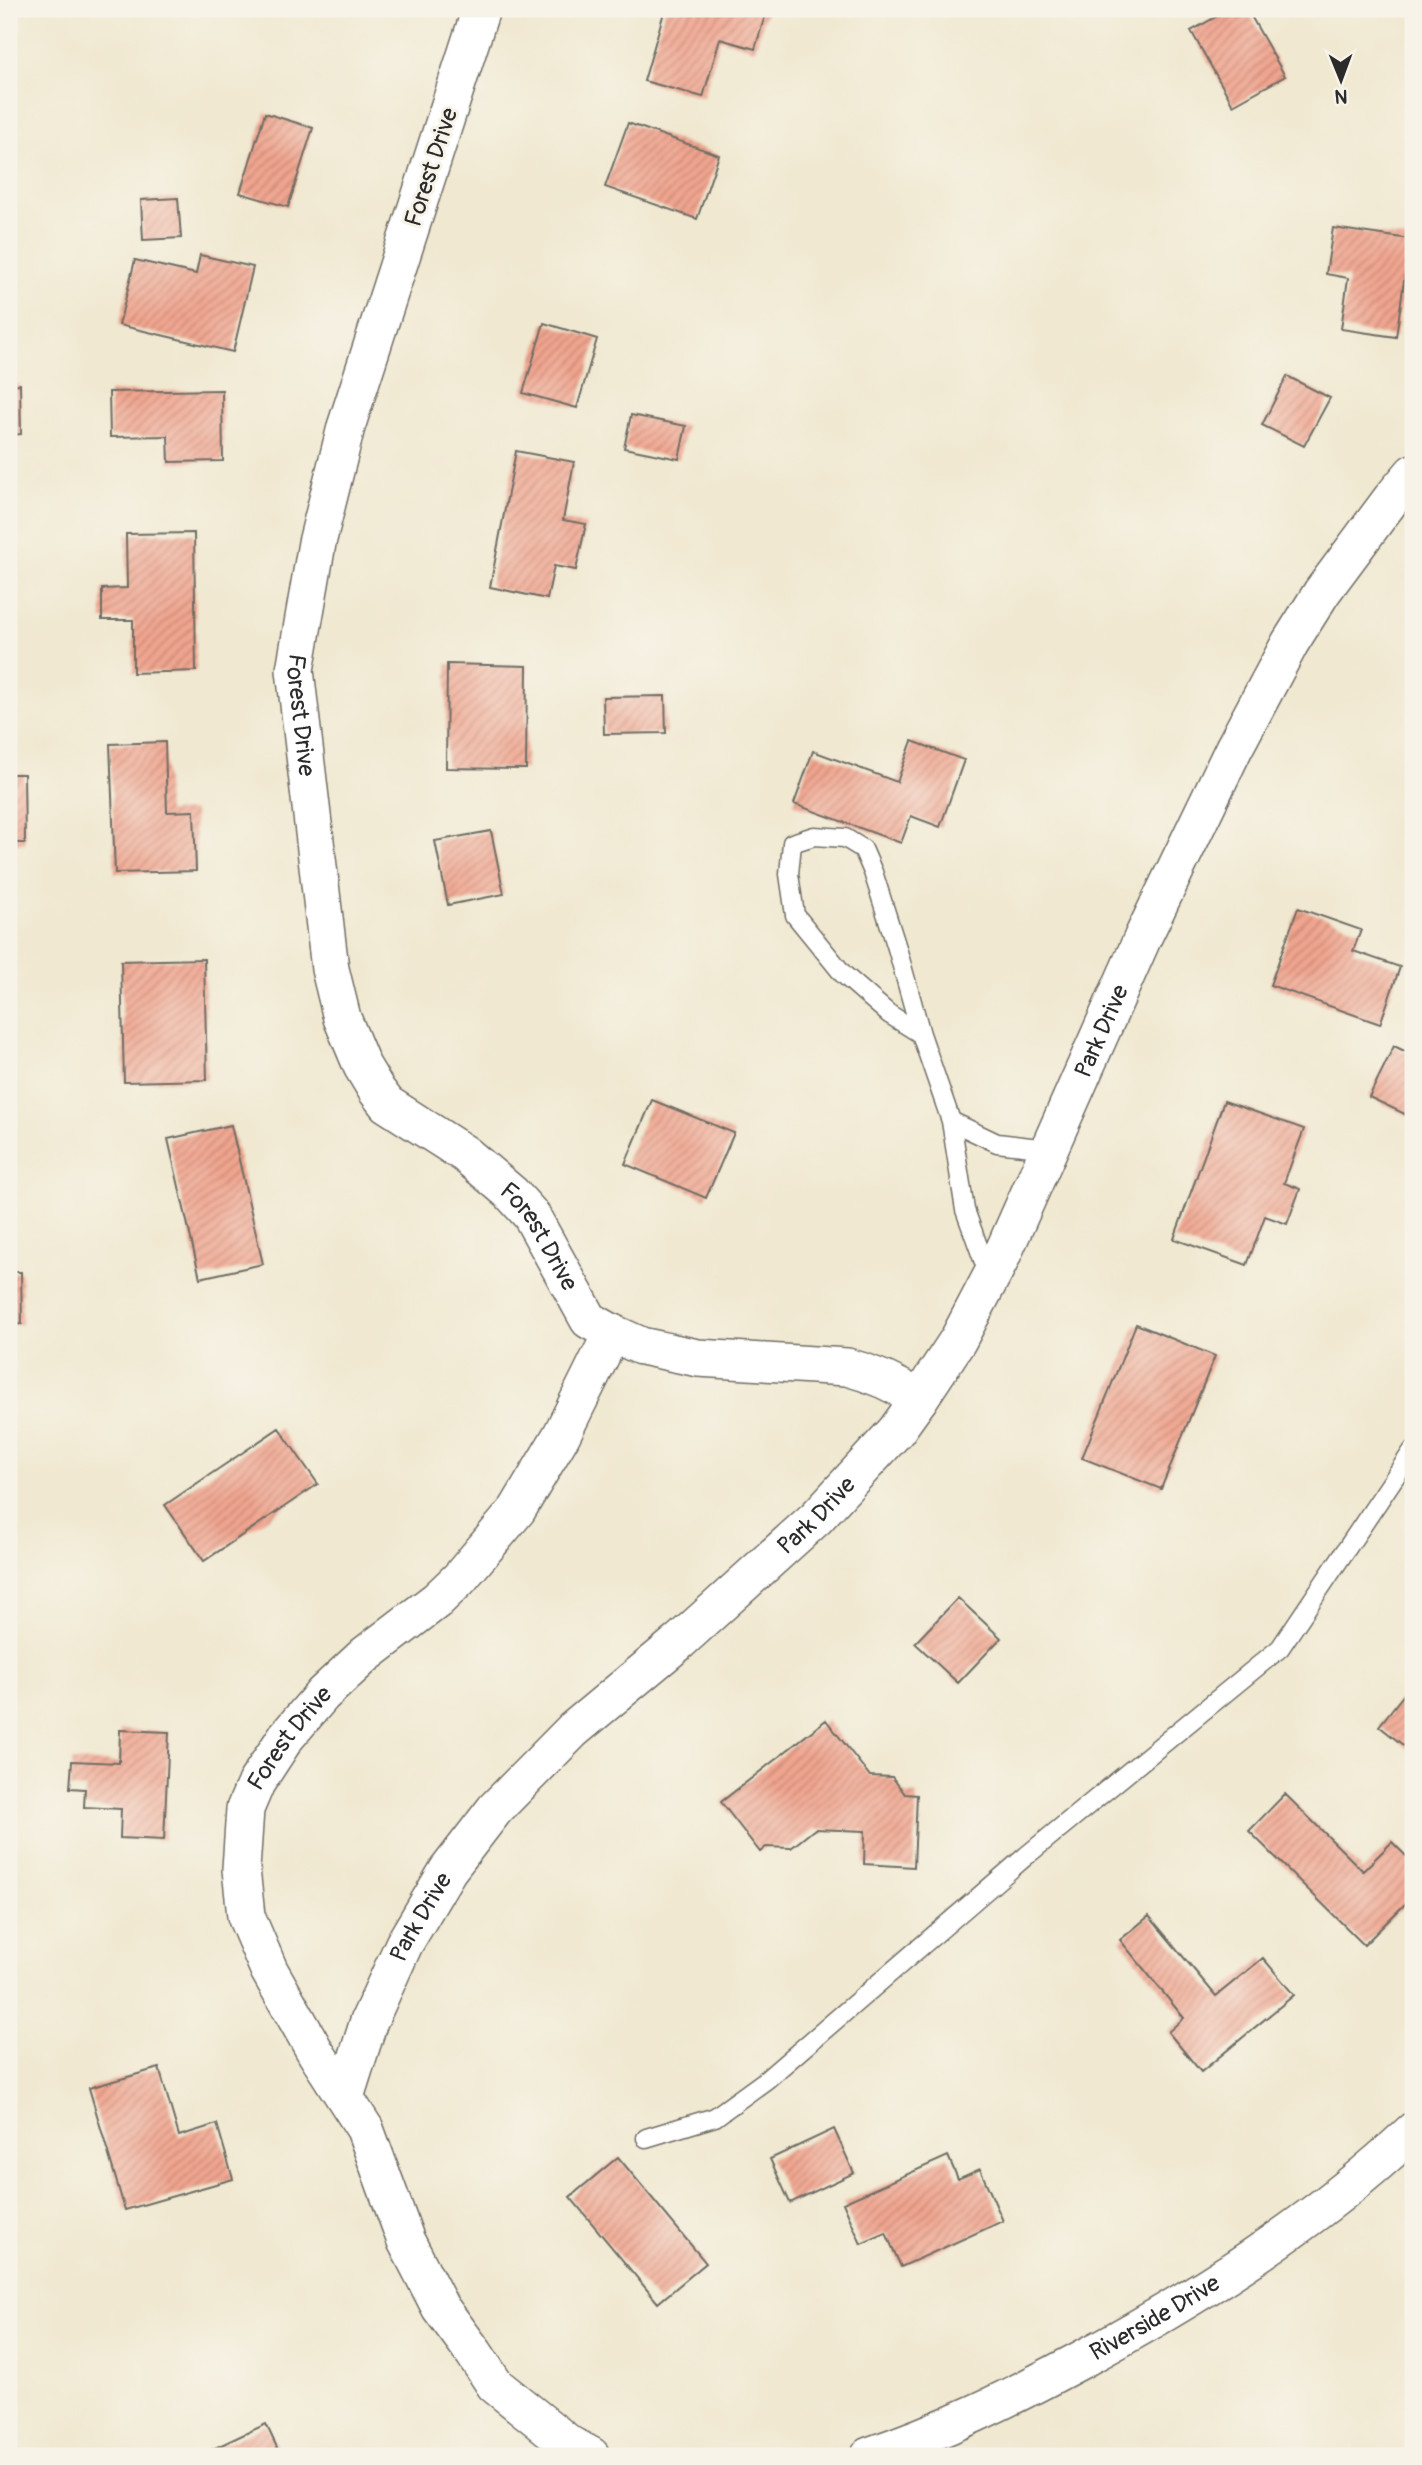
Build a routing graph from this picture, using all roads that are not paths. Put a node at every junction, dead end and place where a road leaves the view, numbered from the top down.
1 (481, 9) edge
2 (1413, 474) edge
3 (921, 1034) junction
4 (951, 1121) junction
5 (1048, 1149) junction
6 (990, 1280) junction
7 (612, 1333) junction
8 (919, 1399) junction
9 (1413, 1450) edge
10 (345, 2097) junction
11 (1413, 2131) edge
12 (646, 2138) dead end
13 (591, 2456) edge
14 (869, 2456) edge

1 - 7 street, Forest Drive
2 - 5 street, Park Drive
3 - 3 lane
3 - 4 lane
4 - 5 lane
4 - 6 lane
5 - 6 street, Park Drive
6 - 8 street, Park Drive
7 - 8 street, Forest Drive
7 - 10 street, Forest Drive
8 - 10 street, Park Drive
9 - 12 lane
10 - 13 street
11 - 14 street, Riverside Drive

